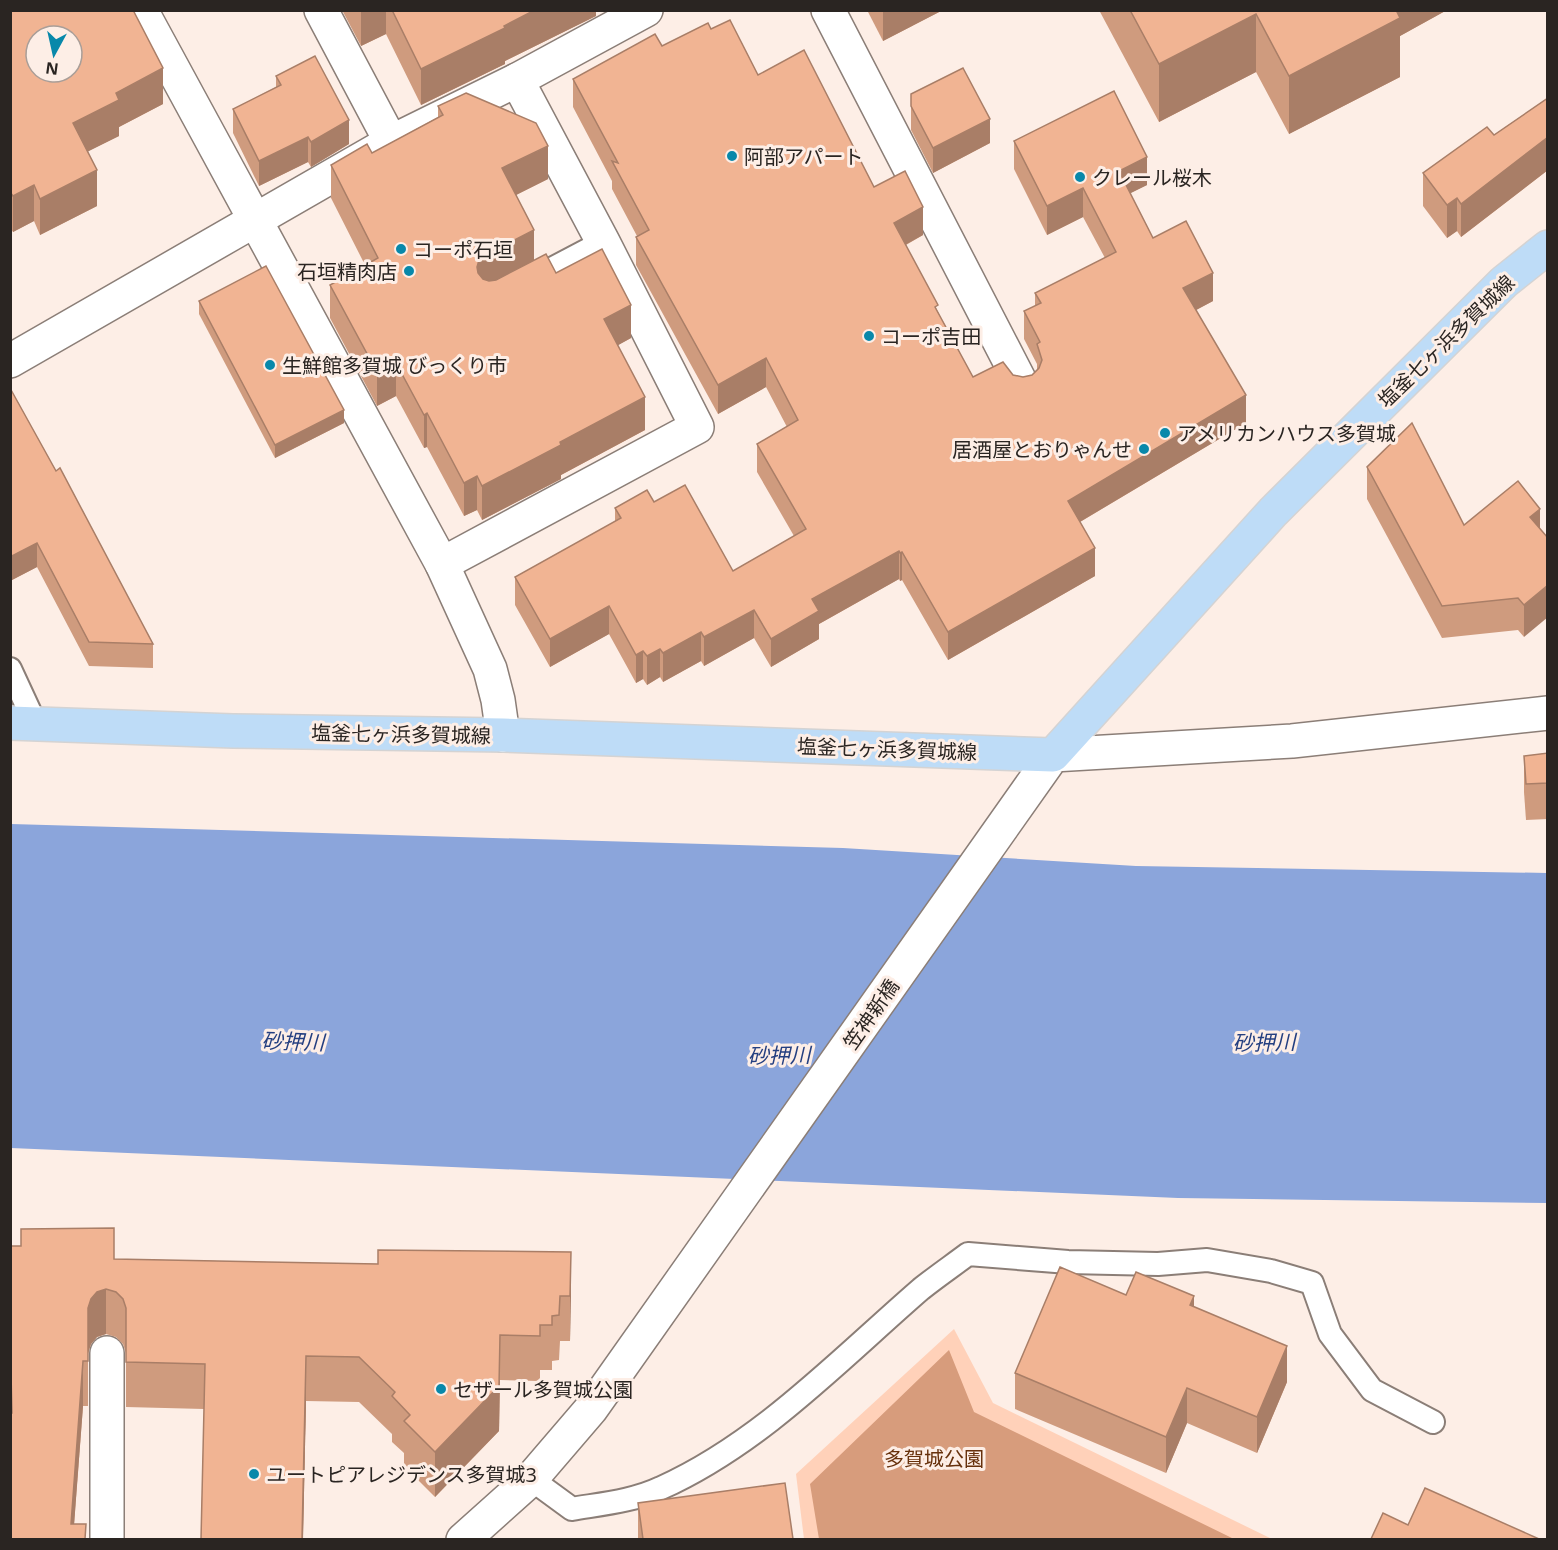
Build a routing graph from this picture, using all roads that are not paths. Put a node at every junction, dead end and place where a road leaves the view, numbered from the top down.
1 (141, 10) edge
2 (321, 10) edge
3 (646, 10) edge
4 (828, 10) edge
5 (517, 80) junction
6 (391, 142) junction
7 (256, 220) junction
8 (603, 242) junction
9 (1548, 247) edge
10 (510, 290) edge
11 (10, 361) edge
12 (1023, 387) edge
13 (442, 564) junction
14 (10, 669) edge
15 (1548, 713) edge
16 (23, 723) edge
17 (503, 735) junction
18 (1053, 755) junction
19 (107, 1353) dead end
20 (1433, 1422) dead end
21 (531, 1479) junction
22 (107, 1539) edge
23 (463, 1539) edge

1 - 7 street
2 - 6 street
3 - 5 street
4 - 12 street
5 - 6 street
5 - 8 street
6 - 7 street
7 - 11 street
7 - 13 street
8 - 10 lane
8 - 13 street
9 - 18 main road, 塩釜七ヶ浜多賀城線
13 - 17 street
14 - 16 lane
15 - 18 street
16 - 17 main road, 塩釜七ヶ浜多賀城線
17 - 18 main road, 塩釜七ヶ浜多賀城線
18 - 21 street, 笠神新橋
19 - 22 street
20 - 21 lane
21 - 23 street, 笠神新橋

